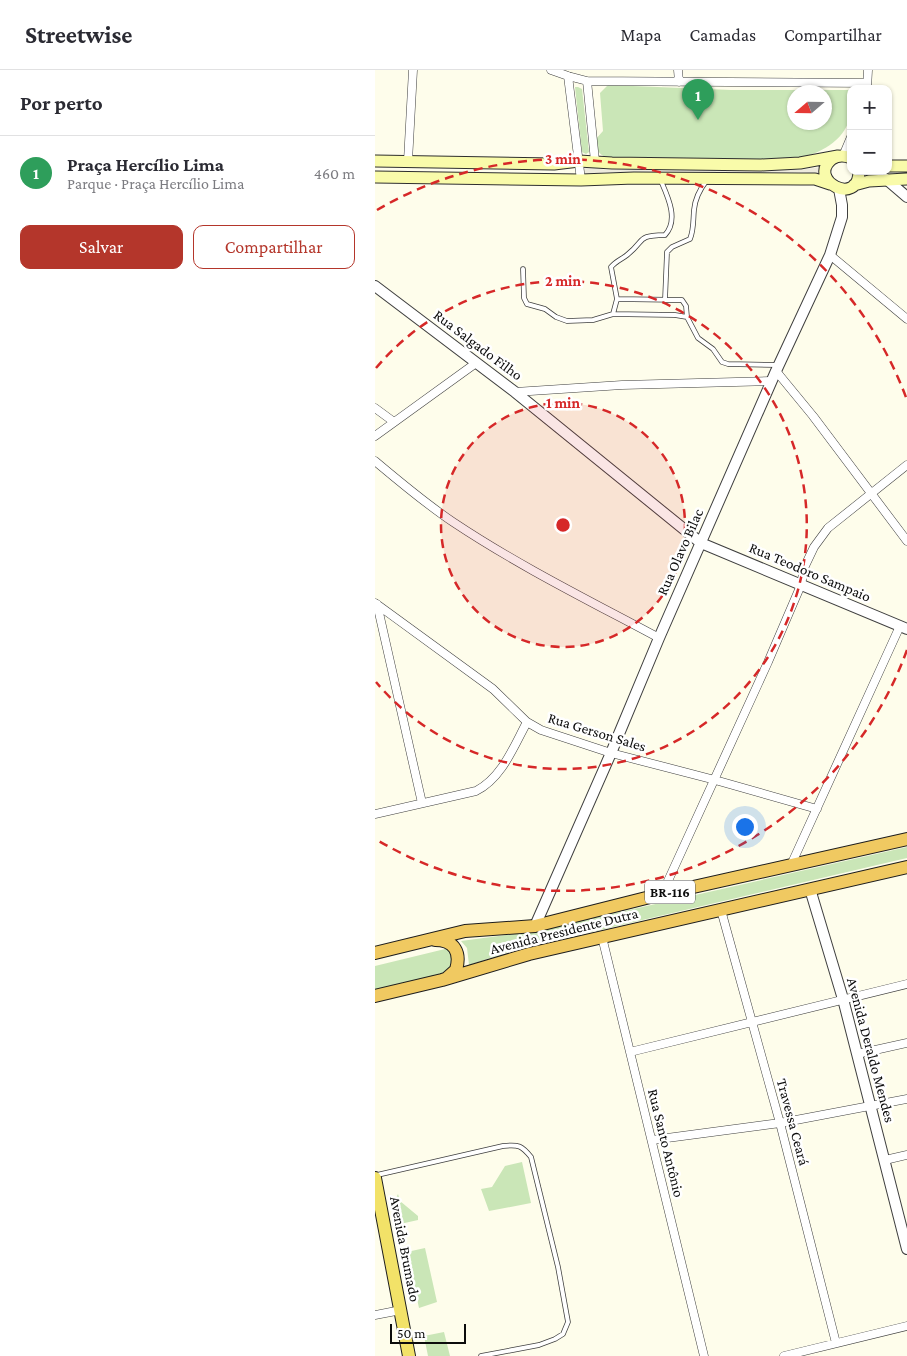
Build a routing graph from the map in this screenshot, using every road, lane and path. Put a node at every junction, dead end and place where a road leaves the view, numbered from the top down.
1 (413, 70) edge
2 (551, 70) edge
3 (678, 70) edge
4 (868, 70) edge
5 (568, 76) junction
6 (587, 81) junction
7 (679, 82) junction
8 (867, 85) edge
9 (847, 86) edge
10 (844, 156) edge
11 (375, 161) edge
12 (408, 161) junction
13 (579, 161) junction
14 (595, 161) junction
15 (892, 166) edge
16 (907, 166) edge
17 (858, 175) edge
18 (375, 177) edge
19 (660, 178) junction
20 (707, 178) junction
21 (886, 179) junction
22 (907, 179) edge
23 (581, 180) junction
24 (854, 185) junction
25 (835, 186) junction
26 (907, 197) edge
27 (831, 255) junction
28 (523, 269) dead end
29 (375, 286) edge
30 (617, 298) junction
31 (665, 300) junction
32 (613, 314) junction
33 (687, 317) junction
34 (907, 319) edge
35 (477, 362) junction
36 (777, 368) junction
37 (772, 381) junction
38 (515, 392) junction
39 (375, 408) edge
40 (394, 422) junction
41 (375, 436) edge
42 (375, 461) edge
43 (907, 465) edge
44 (871, 495) junction
45 (907, 541) edge
46 (701, 543) junction
47 (801, 585) junction
48 (376, 604) edge
49 (903, 628) edge
50 (659, 638) junction
51 (527, 722) junction
52 (611, 753) junction
53 (715, 780) junction
54 (422, 803) junction
55 (817, 809) junction
56 (375, 814) edge
57 (907, 839) edge
58 (791, 865) junction
59 (907, 867) edge
60 (810, 890) junction
61 (662, 894) junction
62 (721, 910) junction
63 (535, 926) junction
64 (602, 937) junction
65 (432, 940) junction
66 (375, 953) edge
67 (442, 980) junction
68 (907, 984) edge
69 (375, 996) edge
70 (843, 999) junction
71 (753, 1022) junction
72 (907, 1043) edge
73 (630, 1052) junction
74 (857, 1054) junction
75 (907, 1099) edge
76 (869, 1105) junction
77 (779, 1123) junction
78 (651, 1140) junction
79 (907, 1156) edge
80 (885, 1160) junction
81 (375, 1177) edge
82 (907, 1249) edge
83 (401, 1310) junction
84 (375, 1315) edge
85 (907, 1326) edge
86 (836, 1343) junction
87 (808, 1353) edge
88 (409, 1356) edge
89 (481, 1356) edge
90 (704, 1356) edge
91 (783, 1356) edge

1 - 12 street
2 - 5 street
3 - 7 street
4 - 8 street
5 - 6 street
5 - 13 street
6 - 7 street
6 - 14 street
7 - 9 street
10 - 14 main road
10 - 25 main road
11 - 12 main road
12 - 13 main road
13 - 14 main road
13 - 23 street
15 - 16 main road
17 - 24 main road
18 - 23 main road
19 - 20 main road
19 - 23 main road
19 - 30 lane
20 - 25 main road
20 - 31 lane
21 - 22 main road
21 - 24 main road
21 - 26 street
24 - 25 main road
25 - 27 street, Rua Olavo Bilac
27 - 34 street
27 - 36 street, Rua Olavo Bilac
28 - 32 lane
29 - 35 street, Rua Salgado Filho
30 - 31 lane
30 - 32 lane
31 - 33 lane
32 - 33 lane
33 - 36 lane
35 - 38 street, Rua Salgado Filho
35 - 40 street
36 - 37 street, Rua Olavo Bilac
36 - 44 street
37 - 38 street
37 - 46 street, Rua Olavo Bilac
38 - 46 street, Rua Salgado Filho
39 - 40 street
40 - 41 street
42 - 50 street
43 - 44 street
44 - 45 street
44 - 47 street
46 - 47 street, Rua Teodoro Sampaio
46 - 50 street, Rua Olavo Bilac
47 - 49 street, Rua Teodoro Sampaio
47 - 53 street
48 - 51 street, Rua Gerson Sales
48 - 54 street
49 - 55 street
50 - 52 street, Rua Olavo Bilac
51 - 52 street, Rua Gerson Sales
51 - 54 street
52 - 53 street, Rua Gerson Sales
52 - 63 street, Rua Olavo Bilac
53 - 55 street, Rua Gerson Sales
53 - 61 street
54 - 56 street
55 - 58 street
57 - 58 highway, Avenida Presidente Dutra / BR-116
58 - 61 highway, Avenida Presidente Dutra / BR-116
59 - 60 highway, Avenida Presidente Dutra / BR-116
60 - 62 highway, Avenida Presidente Dutra / BR-116
60 - 70 street, Avenida Deraldo Mendes
61 - 63 highway, Avenida Presidente Dutra / BR-116
62 - 64 highway, Avenida Presidente Dutra / BR-116
62 - 71 street, Travessa Ceará
63 - 65 highway, Avenida Presidente Dutra / BR-116
64 - 67 highway, Avenida Presidente Dutra / BR-116
64 - 73 street, Rua Santo Antônio
65 - 66 highway, Avenida Presidente Dutra / BR-116
65 - 67 highway
67 - 69 highway, Avenida Presidente Dutra / BR-116
68 - 70 street
70 - 71 street
70 - 74 street, Avenida Deraldo Mendes
71 - 73 street
71 - 77 street, Travessa Ceará
72 - 74 street
73 - 78 street, Rua Santo Antônio
74 - 76 street, Avenida Deraldo Mendes
75 - 76 street
76 - 77 street
76 - 80 street, Avenida Deraldo Mendes
77 - 78 street
77 - 86 street, Travessa Ceará
78 - 90 street, Rua Santo Antônio
79 - 80 street
80 - 82 street, Avenida Deraldo Mendes
81 - 83 main road, Avenida Brumado
81 - 89 lane
83 - 84 street
83 - 88 main road, Avenida Brumado
85 - 86 street
86 - 87 street
87 - 91 street

